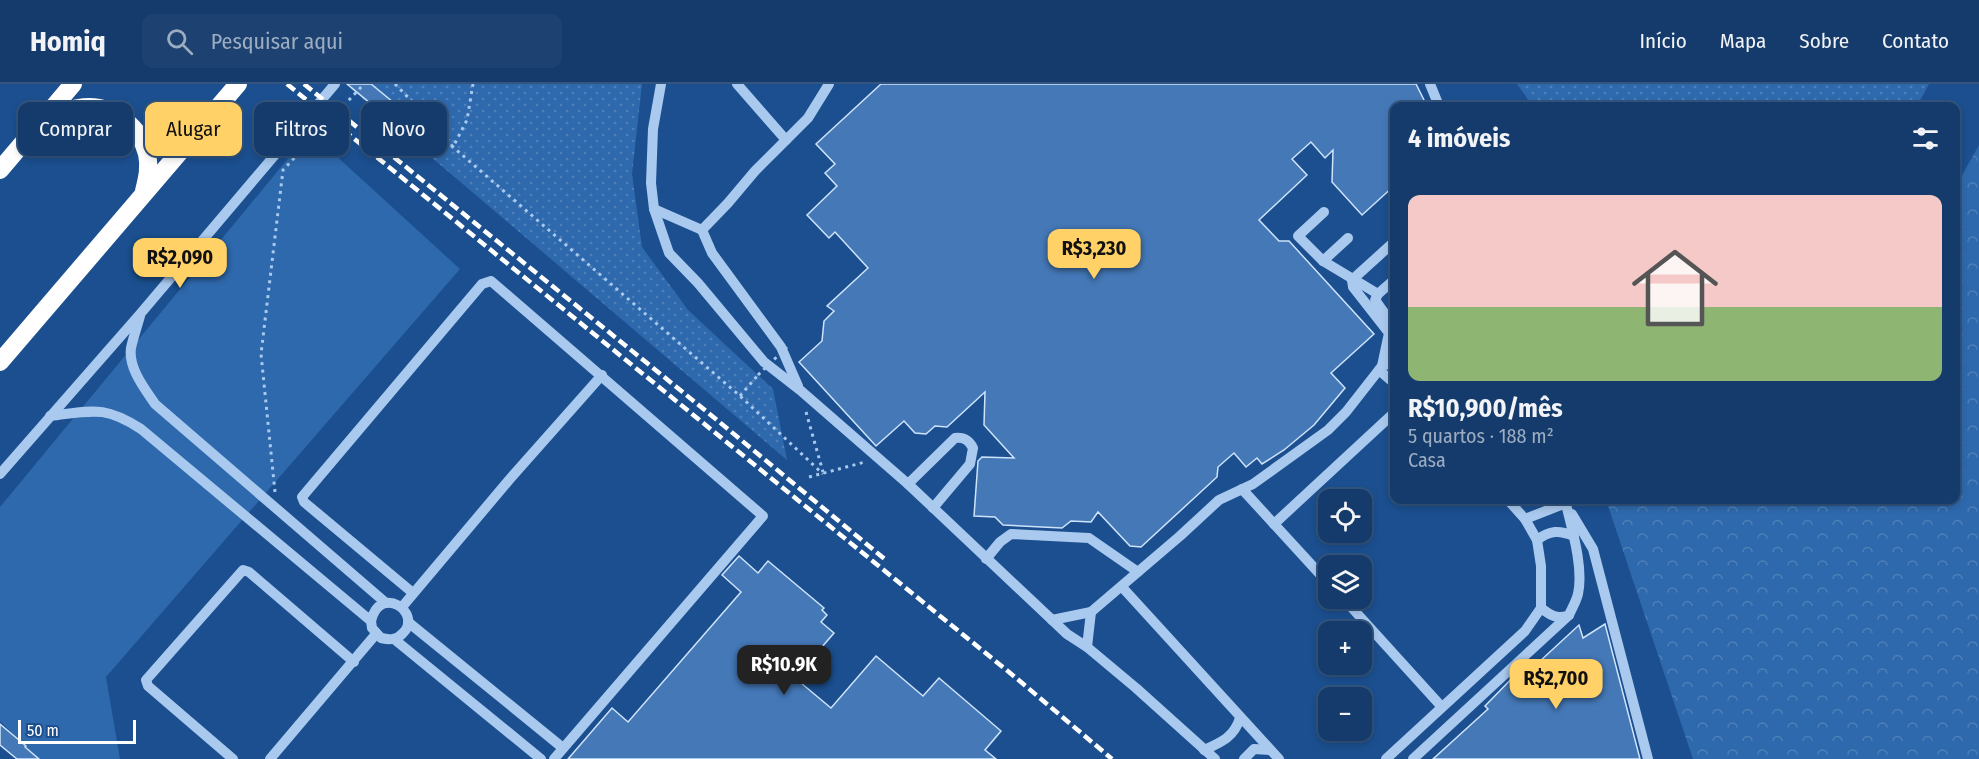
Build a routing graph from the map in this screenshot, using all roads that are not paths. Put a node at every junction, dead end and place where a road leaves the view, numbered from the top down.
1 (73, 84) edge
2 (238, 84) edge
3 (335, 84) edge
4 (661, 84) edge
5 (737, 84) edge
6 (830, 84) edge
7 (1430, 84) edge
8 (58, 102) edge
9 (1438, 102) edge
10 (133, 129) edge
11 (786, 140) junction
12 (18, 149) edge
13 (0, 170) edge
14 (143, 195) junction
15 (654, 209) junction
16 (1324, 212) dead end
17 (702, 230) junction
18 (1348, 238) dead end
19 (1390, 246) edge
20 (1323, 261) junction
21 (1352, 280) junction
22 (1390, 286) edge
23 (1378, 294) junction
24 (141, 313) junction
25 (1390, 327) edge
26 (1390, 329) edge
27 (1390, 338) edge
28 (784, 347) junction
29 (0, 362) edge
30 (765, 362) junction
31 (1390, 364) edge
32 (1381, 368) junction
33 (602, 375) junction
34 (1390, 378) edge
35 (800, 390) junction
36 (50, 416) junction
37 (1390, 417) edge
38 (0, 474) edge
39 (908, 484) junction
40 (1242, 489) junction
41 (1512, 504) edge
42 (1561, 504) edge
43 (1566, 504) edge
44 (1567, 504) edge
45 (933, 508) junction
46 (1525, 519) junction
47 (1274, 524) junction
48 (1574, 536) junction
49 (1537, 540) junction
50 (986, 559) junction
51 (1138, 572) junction
52 (1318, 572) edge
53 (1122, 587) junction
54 (413, 593) junction
55 (386, 603) junction
56 (402, 607) junction
57 (1541, 608) junction
58 (1352, 609) edge
59 (1091, 612) junction
60 (1569, 615) junction
61 (1052, 620) junction
62 (371, 621) junction
63 (408, 622) junction
64 (376, 634) junction
65 (394, 639) junction
66 (1087, 646) junction
67 (354, 662) junction
68 (1441, 706) junction
69 (1240, 718) junction
70 (563, 748) junction
71 (1204, 750) junction
72 (1270, 750) junction
73 (233, 759) edge
74 (270, 759) edge
75 (541, 759) edge
76 (554, 759) edge
77 (1215, 759) edge
78 (1244, 759) edge
79 (1279, 759) edge
80 (1386, 759) edge
81 (1413, 759) edge
82 (1648, 759) edge

1 - 8 highway
2 - 14 highway
3 - 24 street
4 - 15 street
5 - 11 street
6 - 11 street
7 - 9 street
10 - 14 highway
11 - 17 street
12 - 13 highway
14 - 29 highway
15 - 17 street
15 - 30 street
16 - 20 street
17 - 28 street
18 - 20 street
19 - 21 street
20 - 21 street
21 - 23 street
21 - 26 street
22 - 23 street
23 - 25 street
24 - 36 street
24 - 55 street
27 - 32 street
28 - 30 street
28 - 35 street
30 - 35 street
31 - 32 street
32 - 34 street
32 - 40 street
33 - 54 street
33 - 54 street
33 - 70 street
35 - 39 street
36 - 38 street
36 - 62 street
37 - 47 street
39 - 45 street
39 - 45 street
40 - 47 street
40 - 51 street
41 - 46 street
42 - 46 street
43 - 48 street
44 - 82 street
45 - 50 street
46 - 49 street
47 - 52 street
48 - 49 street
48 - 60 street
49 - 57 street
50 - 51 street
50 - 61 street
51 - 53 street
53 - 59 street
53 - 69 street
54 - 56 street
55 - 56 street
55 - 62 street
56 - 63 street
57 - 60 street
57 - 68 street
58 - 68 street
59 - 61 street
59 - 66 street
60 - 81 street
61 - 66 street
62 - 64 street
63 - 65 street
63 - 70 street
64 - 65 street
64 - 67 street
65 - 75 street
66 - 71 street
67 - 73 street
67 - 74 street
68 - 80 street
69 - 71 street
69 - 72 street
70 - 76 street
71 - 77 street
72 - 78 street
72 - 79 street

